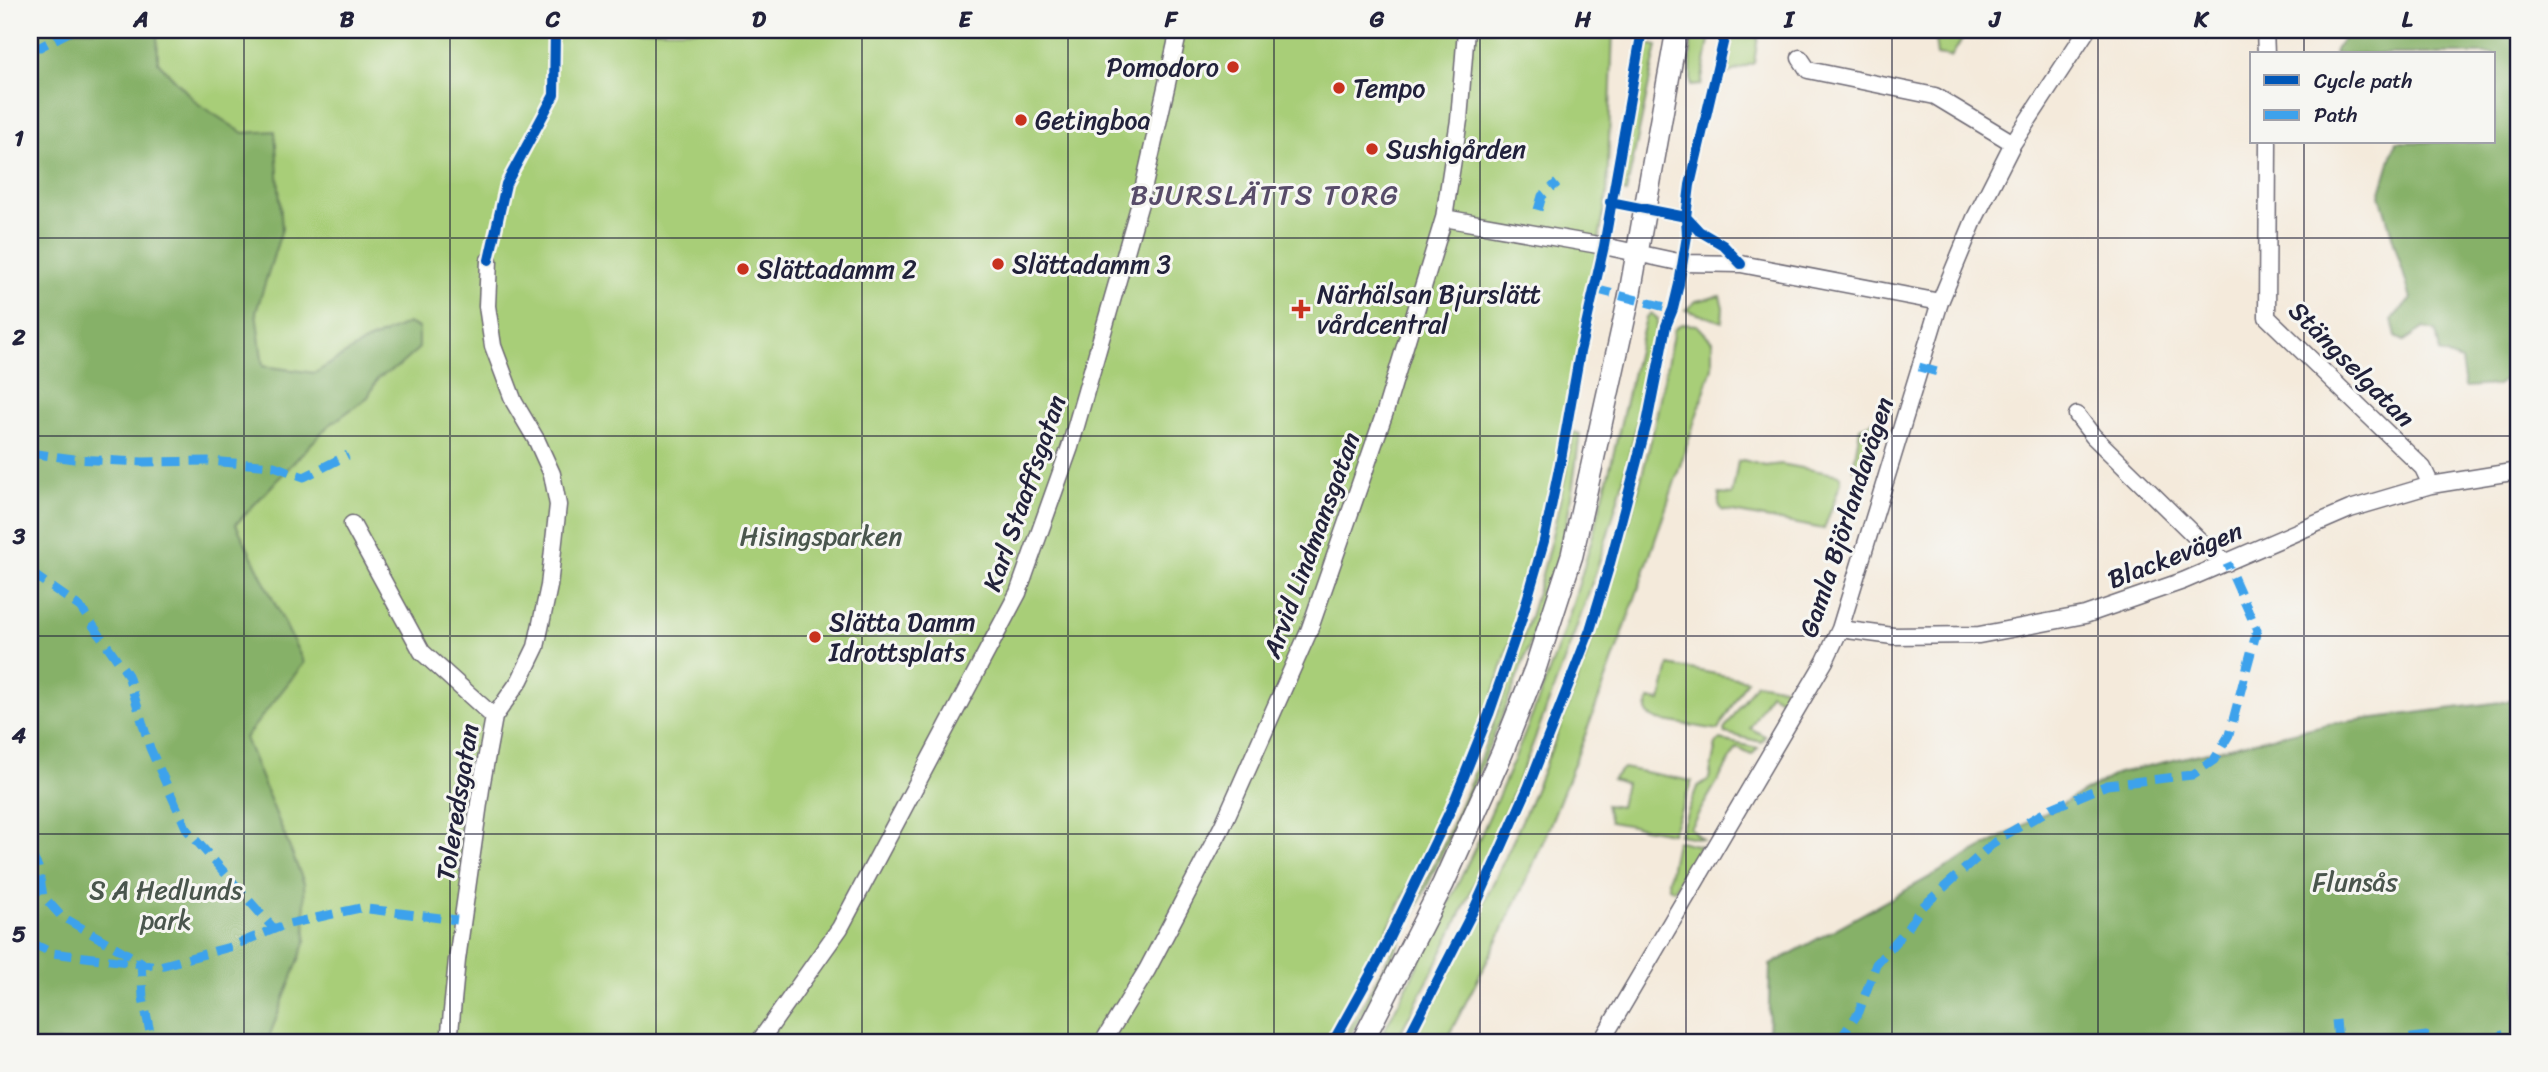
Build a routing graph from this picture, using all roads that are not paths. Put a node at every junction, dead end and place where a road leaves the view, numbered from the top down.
1 (1179, 30) edge
2 (1466, 30) edge
3 (1677, 30) edge
4 (2087, 30) edge
5 (2265, 30) edge
6 (2266, 52) edge
7 (1800, 58) dead end
8 (2013, 143) junction
9 (2268, 144) edge
10 (1444, 218) junction
11 (1637, 253) junction
12 (489, 260) dead end
13 (1940, 302) junction
14 (2077, 415) dead end
15 (2518, 471) edge
16 (2431, 485) junction
17 (352, 524) dead end
18 (2227, 563) junction
19 (1840, 629) junction
20 (494, 718) junction
21 (449, 1042) edge
22 (759, 1042) edge
23 (1103, 1042) edge
24 (1362, 1042) edge
25 (1601, 1042) edge

1 - 22 street, Karl Staaffsgatan
2 - 10 street, Arvid Lindmansgatan
3 - 11 street
4 - 8 street, Gamla Björlandavägen
5 - 6 street
7 - 8 street
8 - 13 street, Gamla Björlandavägen
9 - 16 street, Stängselgatan
10 - 11 street
10 - 23 street, Arvid Lindmansgatan
11 - 13 street
11 - 24 street
12 - 20 street, Toleredsgatan
13 - 19 street, Gamla Björlandavägen
14 - 18 street
15 - 16 street, Blackevägen
16 - 18 street, Blackevägen
17 - 20 street
18 - 19 street, Blackevägen
19 - 25 street, Gamla Björlandavägen
20 - 21 street, Toleredsgatan

